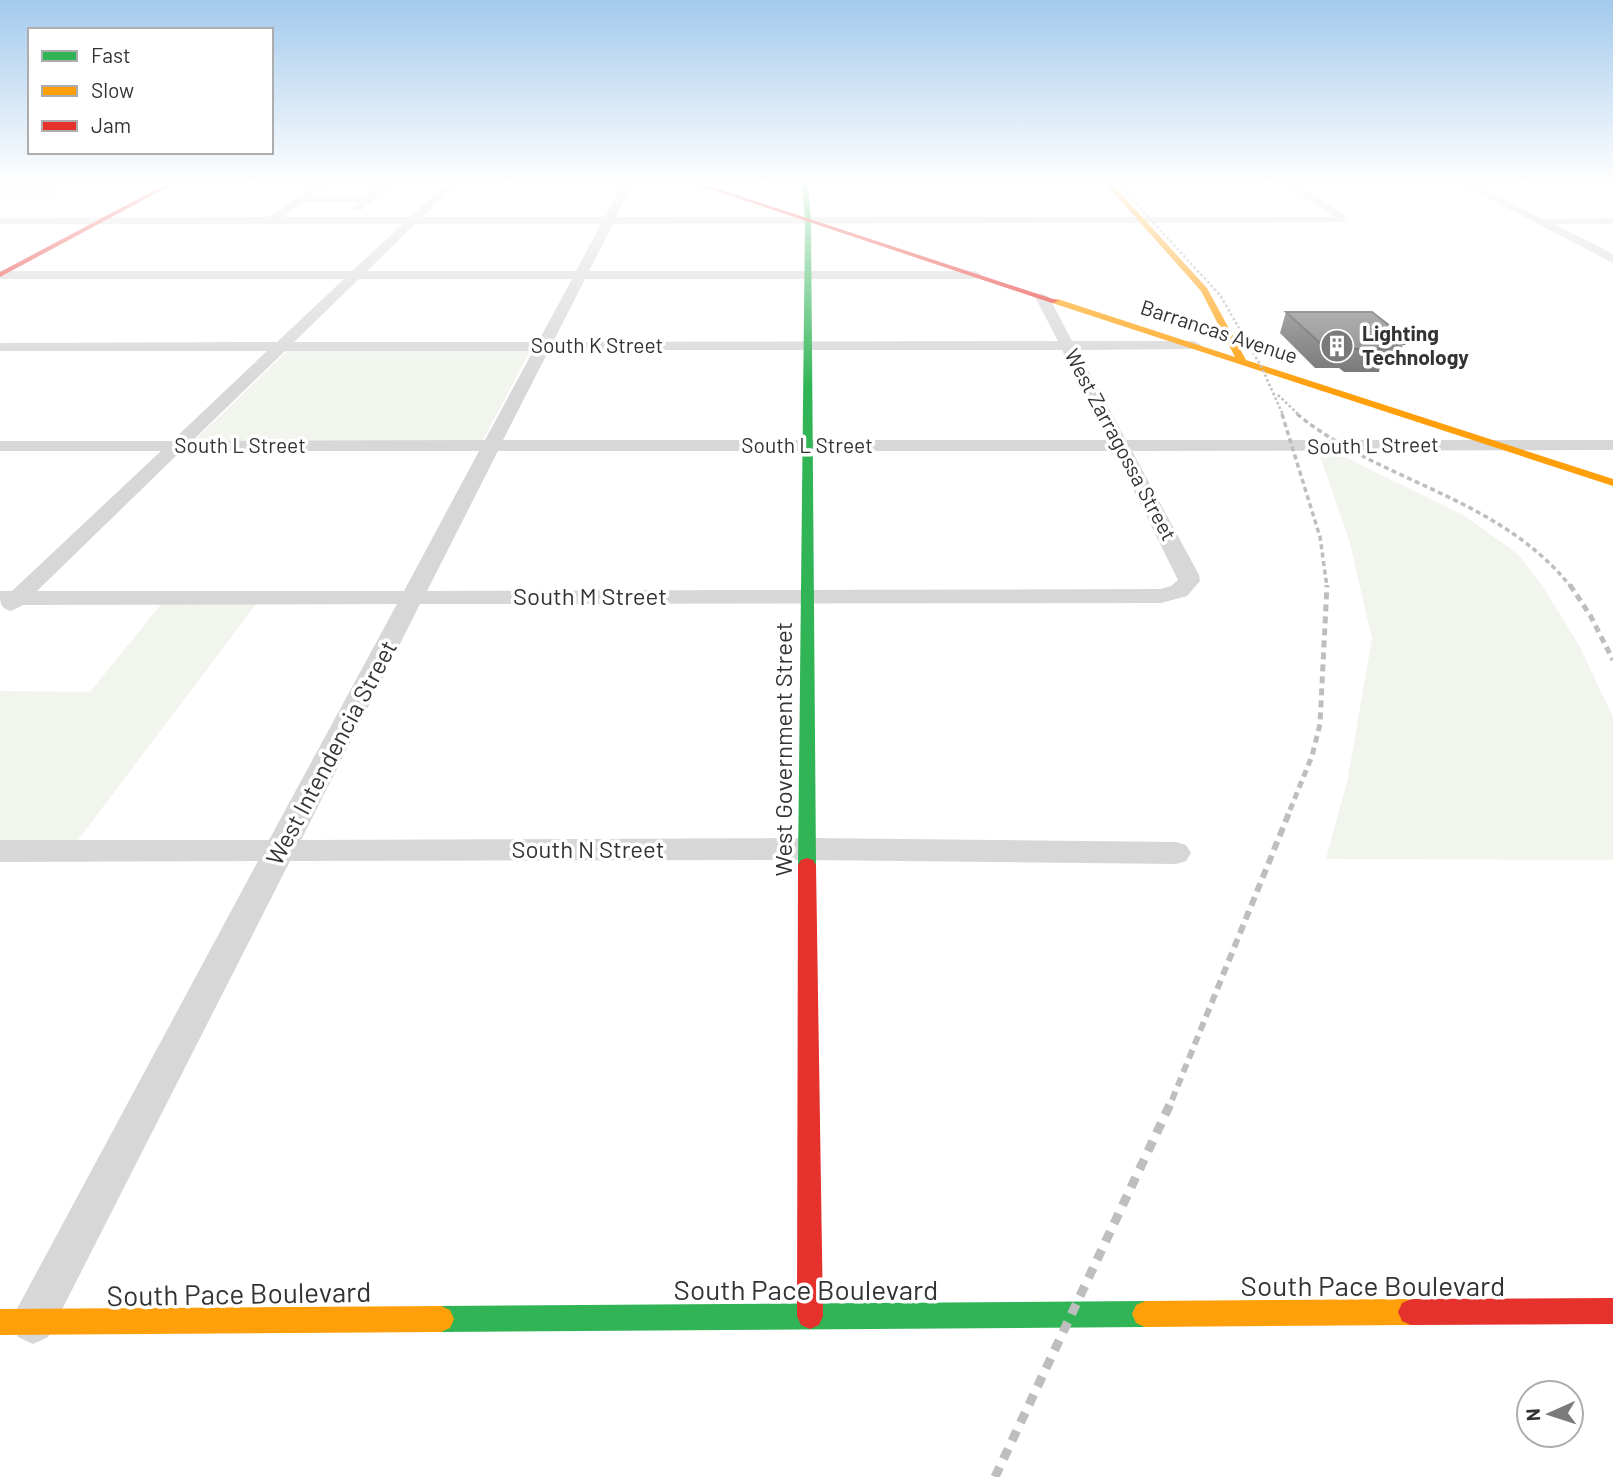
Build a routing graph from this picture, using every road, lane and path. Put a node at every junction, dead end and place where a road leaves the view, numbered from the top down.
1 (45, 251) edge
2 (380, 251) edge
3 (593, 251) edge
4 (807, 251) edge
5 (901, 251) edge
6 (1169, 251) edge
7 (0, 275) edge
8 (355, 275) junction
9 (581, 275) junction
10 (806, 275) junction
11 (976, 275) junction
12 (1042, 297) junction
13 (1194, 345) junction
14 (544, 346) junction
15 (806, 346) junction
16 (1069, 346) junction
17 (0, 347) edge
18 (280, 347) junction
19 (1242, 361) junction
20 (1496, 445) junction
21 (1613, 445) edge
22 (0, 446) edge
23 (177, 446) junction
24 (492, 446) junction
25 (806, 446) junction
26 (1122, 446) junction
27 (1613, 483) edge
28 (1179, 591) joint
29 (413, 597) junction
30 (806, 597) junction
31 (9, 598) edge
32 (0, 614) edge
33 (807, 849) junction
34 (281, 850) junction
35 (0, 851) edge
36 (1176, 853) dead end
37 (1613, 1311) edge
38 (810, 1316) junction
39 (0, 1322) edge
40 (33, 1322) junction

1 - 7 main road
2 - 8 street
3 - 9 street, West Intendencia Street
4 - 10 main road, West Government Street
5 - 11 main road, Barrancas Avenue
6 - 19 main road
7 - 8 street
8 - 9 street
8 - 18 street
9 - 10 street
9 - 14 street, West Intendencia Street
10 - 11 street
10 - 15 main road, West Government Street
11 - 12 main road, Barrancas Avenue
12 - 13 main road, Barrancas Avenue
12 - 16 street, West Zarragossa Street
13 - 16 street, South K Street
13 - 19 main road, Barrancas Avenue
14 - 15 street, South K Street
14 - 18 street, South K Street
14 - 24 street, West Intendencia Street
15 - 16 street, South K Street
15 - 25 main road, West Government Street
16 - 26 street, West Zarragossa Street
17 - 18 street, South K Street
18 - 23 street
19 - 20 main road, Barrancas Avenue
20 - 21 street, South L Street
20 - 26 street, South L Street
20 - 27 main road, Barrancas Avenue
22 - 23 street, South L Street
23 - 24 street, South L Street
23 - 31 street
24 - 25 street, South L Street
24 - 29 street, West Intendencia Street
25 - 26 street, South L Street
25 - 30 main road, West Government Street
26 - 28 street, West Zarragossa Street
28 - 30 street, South M Street
29 - 30 street, South M Street
29 - 31 street, South M Street
29 - 34 street, West Intendencia Street
30 - 33 main road, West Government Street
31 - 32 street
33 - 34 street, South N Street
33 - 36 street, South N Street
33 - 38 main road, West Government Street
34 - 35 street, South N Street
34 - 40 street, West Intendencia Street
37 - 38 main road, South Pace Boulevard
38 - 40 main road, South Pace Boulevard
39 - 40 main road, South Pace Boulevard

